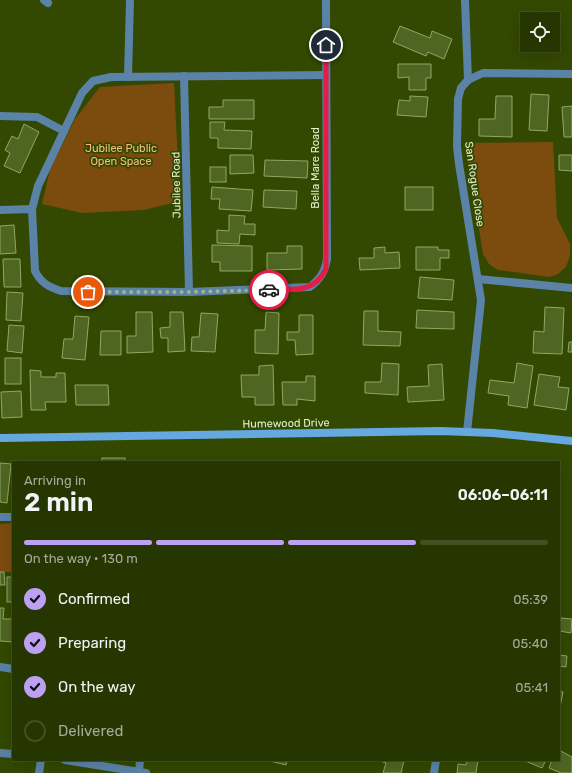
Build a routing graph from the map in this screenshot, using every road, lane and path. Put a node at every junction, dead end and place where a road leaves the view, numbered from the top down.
1 (130, 0) edge
2 (326, 0) edge
3 (465, 0) edge
4 (572, 74) edge
5 (326, 75) junction
6 (184, 76) junction
7 (128, 77) junction
8 (468, 80) junction
9 (0, 116) edge
10 (64, 130) junction
11 (32, 209) junction
12 (0, 210) edge
13 (478, 279) junction
14 (572, 288) edge
15 (189, 292) junction
16 (467, 432) junction
17 (0, 438) edge
18 (572, 441) edge
19 (0, 517) edge
20 (12, 517) edge
21 (0, 667) edge
22 (12, 669) edge
23 (0, 753) edge
24 (12, 754) edge
25 (42, 761) edge
26 (71, 761) edge
27 (140, 761) edge
28 (436, 761) edge
29 (142, 772) edge
30 (39, 773) edge
31 (434, 773) edge

1 - 7 street
2 - 5 street
3 - 8 street
4 - 8 street
5 - 6 street, Bella Mare Road
5 - 15 street, Bella Mare Road
6 - 7 street, Bella Mare Road
6 - 15 street, Jubilee Road
7 - 10 street, Bella Mare Road
8 - 13 street, San Rogue Close
9 - 10 street
10 - 11 street, Bella Mare Road
11 - 12 street
11 - 15 street, Bella Mare Road
13 - 14 street
13 - 16 street, San Rogue Close
16 - 17 street, Humewood Drive
16 - 18 street, Humewood Drive
19 - 20 street
21 - 22 street
23 - 24 street
25 - 30 street
26 - 29 street
27 - 29 street
28 - 31 street

